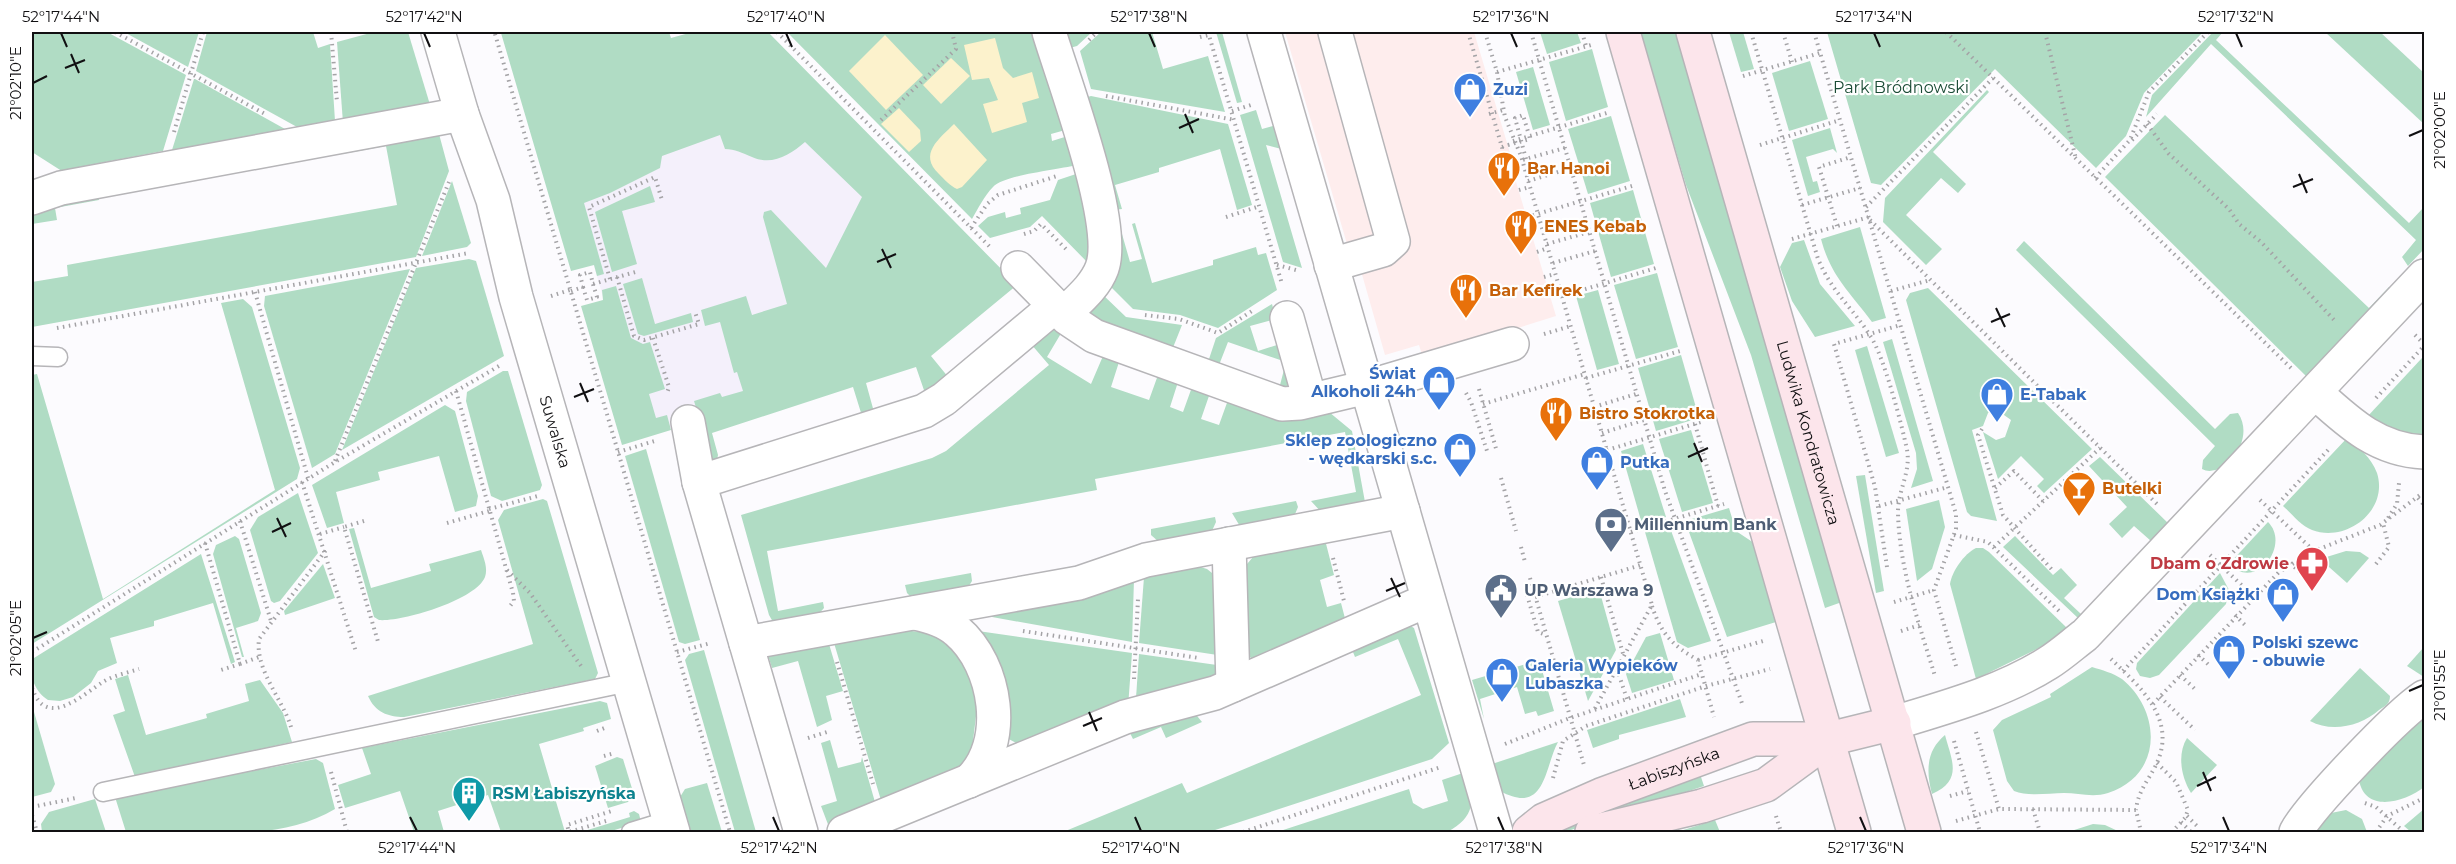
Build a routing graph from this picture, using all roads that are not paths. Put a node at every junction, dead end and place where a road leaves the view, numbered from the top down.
1 (1049, 32) edge
2 (1264, 32) edge
3 (1335, 32) edge
4 (1693, 32) edge
5 (444, 33) edge
6 (1609, 38) edge
7 (462, 114) junction
8 (32, 198) edge
9 (1331, 265) junction
10 (1018, 268) road end
11 (2424, 276) edge
12 (1285, 304) road end
13 (1059, 310) junction
14 (1512, 344) dead end
15 (32, 356) edge
16 (58, 357) dead end
17 (1367, 387) junction
18 (2315, 392) junction
19 (1310, 400) junction
20 (688, 422) dead end
21 (2424, 452) edge
22 (699, 482) junction
23 (1403, 511) junction
24 (1229, 544) junction
25 (1428, 600) junction
26 (915, 613) junction
27 (746, 643) junction
28 (1232, 674) junction
29 (629, 682) junction
30 (2424, 697) edge
31 (1894, 723) junction
32 (1829, 739) junction
33 (969, 781) junction
34 (103, 792) road end
35 (671, 826) edge
36 (1537, 826) edge
37 (1938, 827) edge
38 (631, 832) edge
39 (801, 832) edge
40 (844, 832) edge
41 (1496, 832) edge
42 (1592, 832) edge
43 (1854, 832) edge
44 (2296, 832) edge

1 - 13 street
2 - 9 street
3 - 9 street
4 - 31 main road, Ludwika Kondratowicza
5 - 7 street, Suwalska
6 - 32 main road
7 - 8 street
7 - 29 street, Suwalska
9 - 17 street
10 - 13 street
11 - 18 street
12 - 19 street
13 - 19 street
13 - 22 street
14 - 17 street
15 - 16 lane
17 - 19 street
17 - 23 street
18 - 21 street
18 - 31 street
20 - 22 street
22 - 27 street
23 - 24 street
23 - 25 street
24 - 26 street
24 - 28 street
25 - 28 street
25 - 41 street
26 - 27 street
26 - 33 street
27 - 39 street
28 - 33 street
29 - 34 lane
29 - 35 street, Suwalska
30 - 44 street
31 - 32 main road, Łabiszyńska
31 - 37 main road, Ludwika Kondratowicza
32 - 36 main road, Łabiszyńska
32 - 42 main road, Łabiszyńska
32 - 43 main road
33 - 40 street
35 - 38 lane

